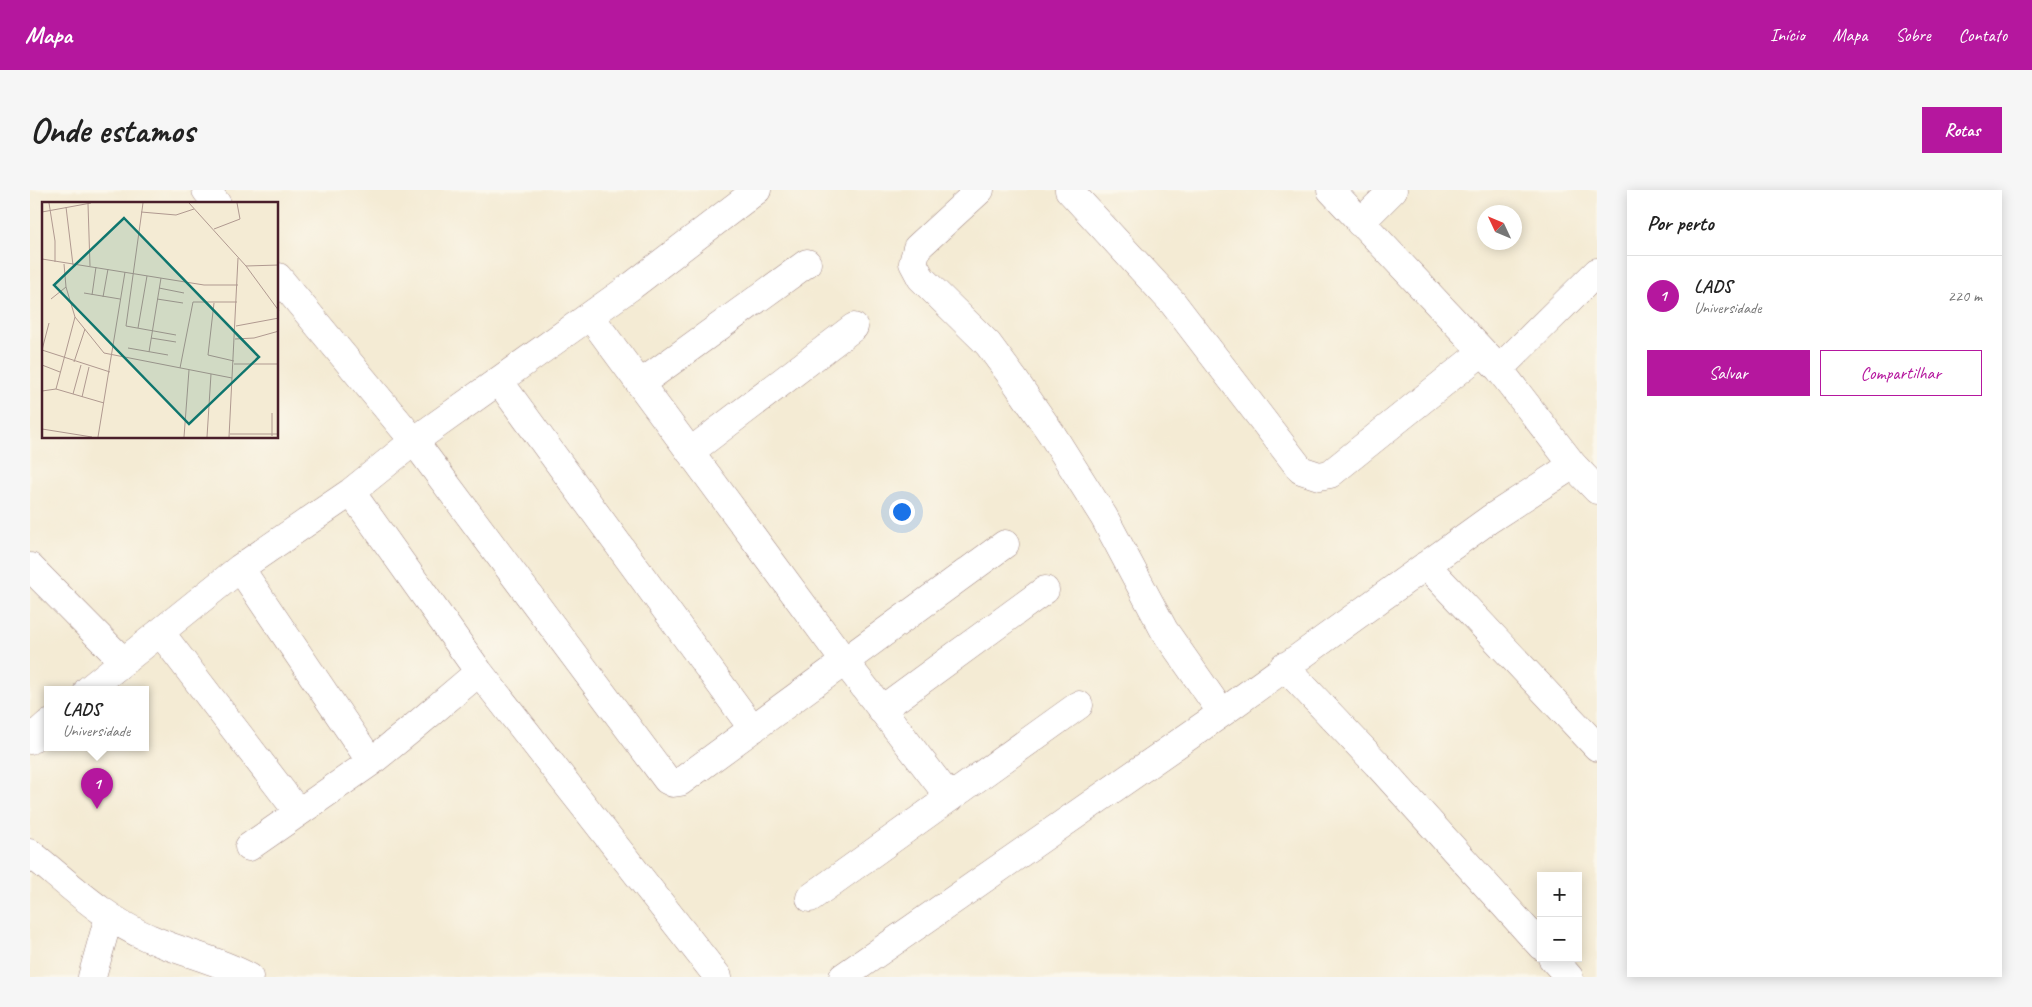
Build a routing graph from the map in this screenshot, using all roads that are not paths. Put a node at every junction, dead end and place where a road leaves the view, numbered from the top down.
1 (206, 190) edge
2 (758, 190) edge
3 (980, 190) edge
4 (1069, 190) edge
5 (1331, 190) edge
6 (1393, 190) edge
7 (215, 202) edge
8 (1360, 223) junction
9 (806, 263) dead end
10 (1597, 272) edge
11 (279, 278) edge
12 (590, 316) junction
13 (854, 327) dead end
14 (1490, 361) junction
15 (499, 381) junction
16 (640, 384) junction
17 (414, 441) junction
18 (690, 452) junction
19 (1573, 465) junction
20 (1597, 490) edge
21 (351, 492) junction
22 (1005, 544) dead end
23 (1426, 565) junction
24 (30, 568) edge
25 (240, 568) junction
26 (1045, 590) dead end
27 (160, 632) junction
28 (123, 661) junction
29 (845, 662) junction
30 (1284, 666) junction
31 (479, 672) junction
32 (93, 686) edge
33 (1079, 706) dead end
34 (881, 710) junction
35 (1222, 713) junction
36 (44, 728) edge
37 (753, 729) junction
38 (30, 740) edge
39 (1597, 747) edge
40 (371, 762) junction
41 (950, 798) junction
42 (298, 812) junction
43 (249, 847) dead end
44 (30, 853) edge
45 (810, 898) dead end
46 (109, 916) junction
47 (1537, 942) edge
48 (1556, 962) edge
49 (92, 977) edge
50 (249, 977) edge
51 (718, 977) edge
52 (843, 977) edge
53 (1569, 977) edge

1 - 7 street
2 - 12 street
3 - 35 street
4 - 14 street
5 - 8 street
6 - 8 street
8 - 14 street
9 - 16 street
10 - 14 street
11 - 17 street
12 - 15 street
12 - 16 street
13 - 18 street
14 - 19 street
15 - 17 street
15 - 37 street
16 - 18 street
17 - 21 street
17 - 37 street
18 - 29 street
19 - 20 street
19 - 23 street
21 - 25 street
21 - 31 street
22 - 29 street
23 - 30 street
23 - 39 street
24 - 28 street
25 - 27 street
25 - 40 street
26 - 34 street
27 - 28 street
27 - 42 street
28 - 32 street
29 - 34 street
29 - 37 street
30 - 35 street
30 - 47 street
31 - 40 street
31 - 51 street
33 - 41 street
34 - 41 street
35 - 52 street
36 - 38 street
40 - 42 street
41 - 45 street
42 - 43 street
44 - 46 street
46 - 49 street
46 - 50 street
48 - 53 street

